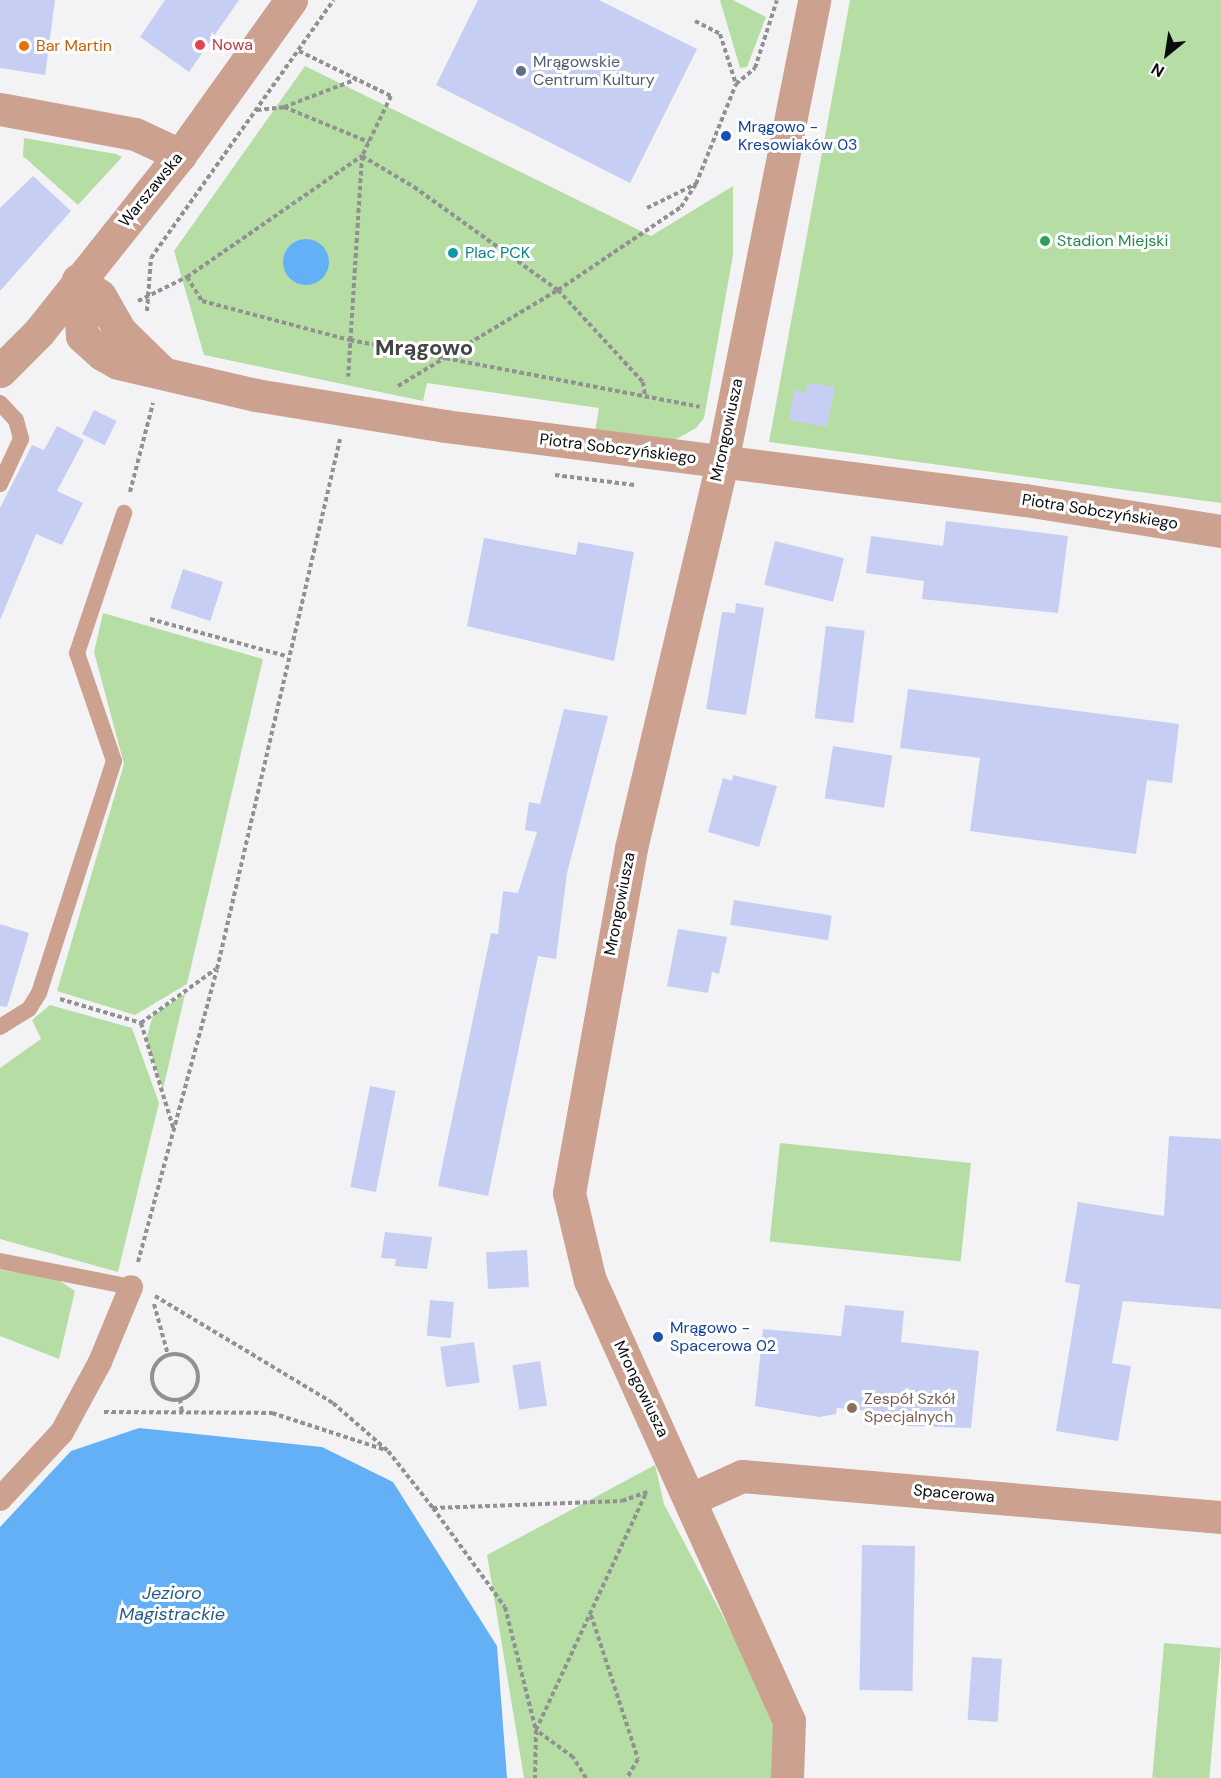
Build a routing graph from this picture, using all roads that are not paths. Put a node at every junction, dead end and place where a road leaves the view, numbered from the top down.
1 (291, 0) edge
2 (814, 0) edge
3 (0, 110) edge
4 (180, 155) junction
5 (78, 280) junction
6 (0, 371) edge
7 (0, 403) edge
8 (722, 462) junction
9 (0, 484) edge
10 (124, 513) road end
11 (1221, 531) edge
12 (0, 1027) edge
13 (0, 1261) edge
14 (131, 1287) joint
15 (0, 1499) edge
16 (691, 1499) junction
17 (1221, 1517) edge
18 (787, 1778) edge

1 - 4 street, Warszawska
2 - 8 street, Mrongowiusza
3 - 4 street
4 - 5 street, Warszawska
5 - 6 street, Warszawska
5 - 8 street, Piotra Sobczyńskiego
7 - 9 lane
8 - 11 street, Piotra Sobczyńskiego
8 - 16 street, Mrongowiusza
10 - 12 lane
13 - 14 lane
14 - 15 street
16 - 17 street, Spacerowa
16 - 18 street, Mrongowiusza

